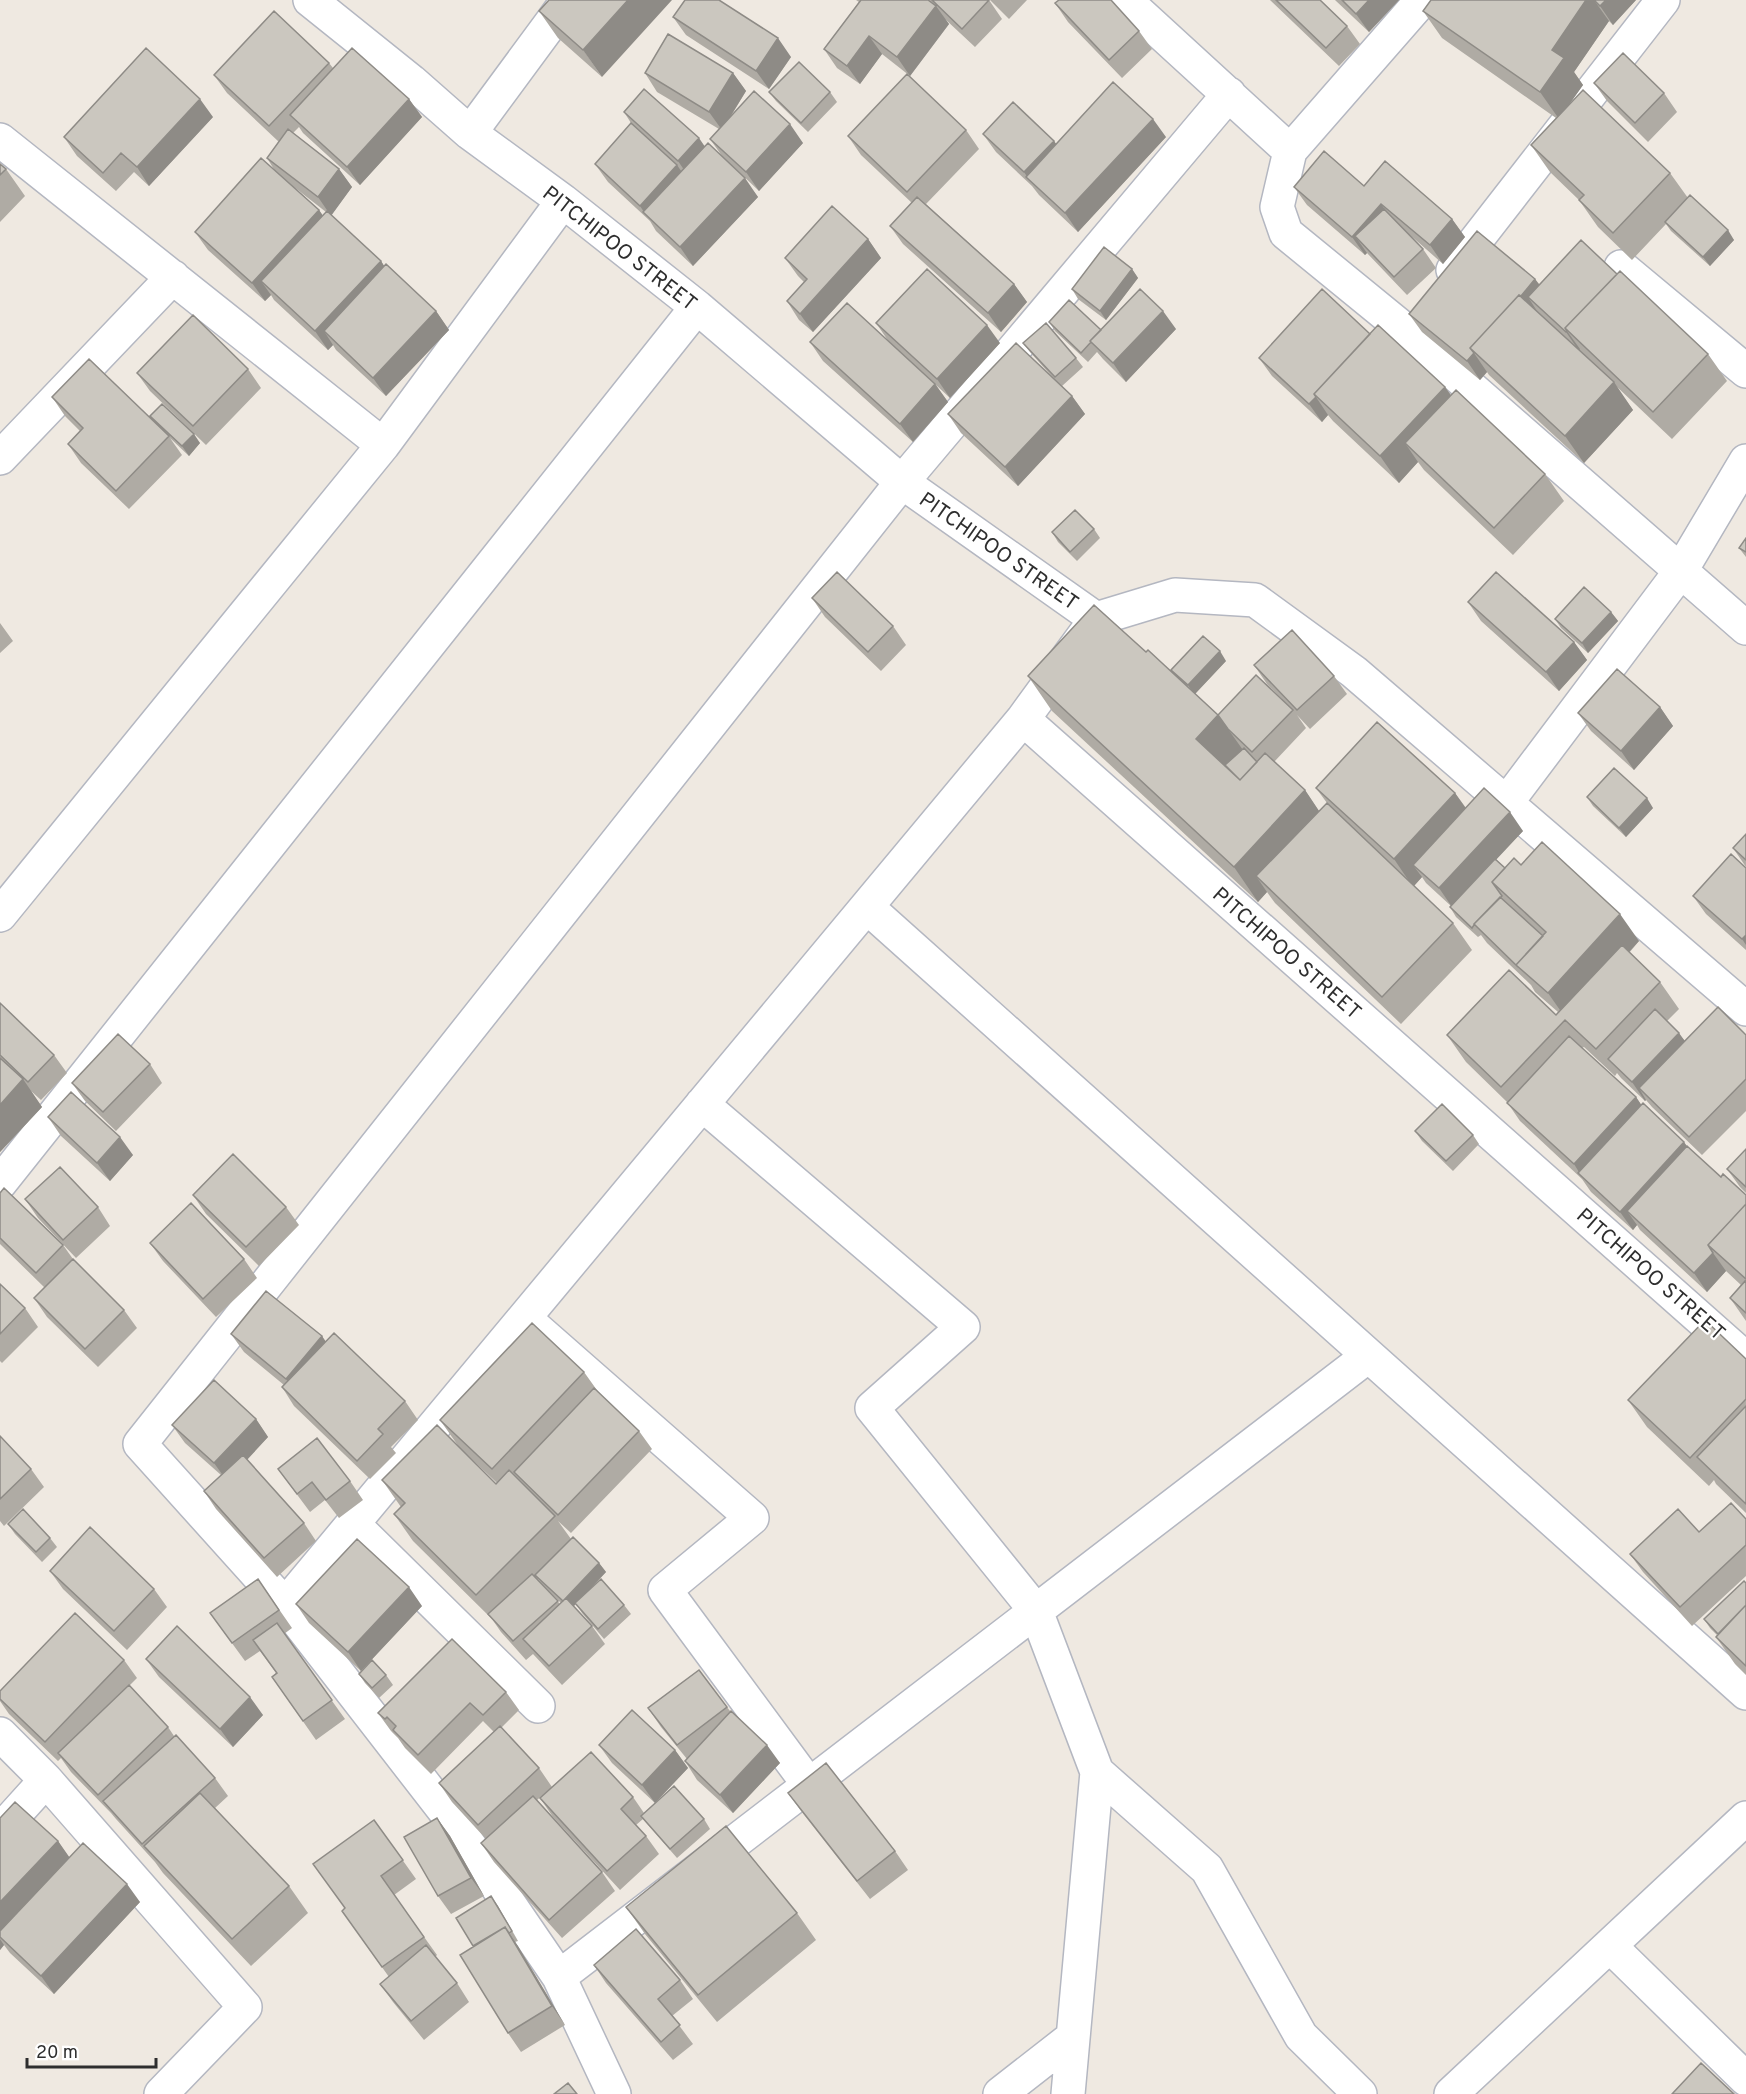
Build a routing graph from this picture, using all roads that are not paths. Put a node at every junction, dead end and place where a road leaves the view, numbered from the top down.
1 (310, 0) edge
2 (568, 0) edge
3 (1125, 0) edge
4 (1422, 0) edge
5 (1664, 0) edge
6 (1228, 94) junction
7 (470, 133) junction
8 (0, 140) edge
9 (1290, 152) junction
10 (563, 201) junction
11 (1621, 267) dead end
12 (173, 277) junction
13 (697, 307) junction
14 (1421, 312) junction
15 (1746, 371) edge
16 (383, 445) junction
17 (0, 458) edge
18 (1746, 460) edge
19 (902, 482) junction
20 (1680, 572) junction
21 (1096, 619) junction
22 (1746, 628) edge
23 (1023, 719) junction
24 (1506, 802) junction
25 (867, 907) junction
26 (1, 912) edge
27 (1746, 1009) edge
28 (702, 1104) junction
29 (0, 1183) edge
30 (524, 1318) junction
31 (1368, 1356) junction
32 (1746, 1359) edge
33 (353, 1524) junction
34 (285, 1605) junction
35 (1036, 1611) junction
36 (1746, 1693) edge
37 (538, 1706) dead end
38 (0, 1734) edge
39 (1097, 1772) junction
40 (46, 1780) junction
41 (809, 1785) junction
42 (1746, 1818) edge
43 (0, 1831) edge
44 (1610, 1946) junction
45 (559, 1977) junction
46 (1074, 2037) junction
47 (1746, 2079) edge
48 (161, 2094) edge
49 (614, 2094) edge
50 (1000, 2094) edge
51 (1068, 2094) edge
52 (1360, 2094) edge
53 (1451, 2094) edge

1 - 7 street, PITCHIPOO STREET
2 - 7 street
3 - 6 street
4 - 9 street
5 - 14 street
6 - 9 street
6 - 19 street
7 - 10 street, PITCHIPOO STREET
8 - 12 street
9 - 14 street
10 - 13 street, PITCHIPOO STREET
10 - 16 street
11 - 15 street
12 - 16 street
12 - 17 street
13 - 19 street, PITCHIPOO STREET
13 - 29 street
14 - 20 street
16 - 26 street
18 - 20 street
19 - 21 street, PITCHIPOO STREET
19 - 34 street
20 - 22 street
20 - 24 street
21 - 23 street, PITCHIPOO STREET
21 - 24 street
23 - 25 street
23 - 32 street, PITCHIPOO STREET
24 - 27 street
25 - 28 street
25 - 31 street
28 - 30 street
28 - 35 street
30 - 33 street
30 - 41 street
31 - 35 street
31 - 36 street
33 - 34 street
33 - 37 street
34 - 45 street
35 - 39 street
35 - 41 street
38 - 40 street
39 - 46 street
39 - 52 street
40 - 43 street
40 - 48 street
41 - 45 street
42 - 44 street
44 - 47 street
44 - 53 street
45 - 49 street
46 - 50 street
46 - 51 street

